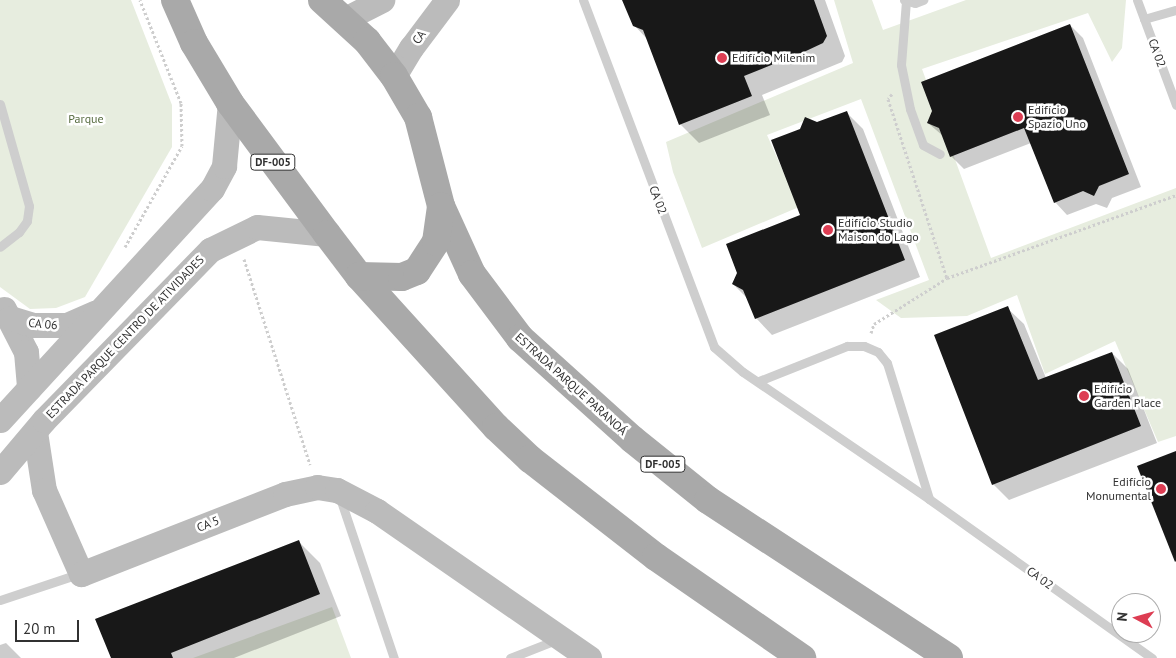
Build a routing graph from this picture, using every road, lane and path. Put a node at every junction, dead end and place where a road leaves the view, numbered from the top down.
1 (140, 0) edge
2 (175, 0) edge
3 (193, 0) edge
4 (322, 0) edge
5 (382, 0) edge
6 (447, 0) edge
7 (583, 0) edge
8 (905, 0) edge
9 (923, 0) edge
10 (1137, 0) edge
11 (1176, 10) edge
12 (344, 18) junction
13 (1144, 19) junction
14 (194, 43) junction
15 (394, 76) junction
16 (906, 91) junction
17 (230, 103) junction
18 (0, 104) edge
19 (1176, 105) edge
20 (940, 154) dead end
21 (1176, 195) edge
22 (441, 206) junction
23 (326, 234) junction
24 (236, 235) junction
25 (0, 247) edge
26 (123, 254) dead end
27 (359, 276) junction
28 (947, 278) junction
29 (102, 309) junction
30 (5, 311) edge
31 (868, 347) junction
32 (759, 381) junction
33 (29, 388) junction
34 (0, 420) edge
35 (35, 432) junction
36 (2, 470) edge
37 (327, 488) junction
38 (44, 490) junction
39 (929, 499) junction
40 (81, 574) junction
41 (0, 600) edge
42 (561, 638) junction
43 (584, 656) edge
44 (394, 658) edge
45 (510, 658) edge
46 (802, 658) edge
47 (949, 658) edge
48 (1152, 658) edge

1 - 26 path
2 - 14 main road, DF-005
3 - 14 main road
4 - 12 main road, ESTRADA PARQUE PARANOÁ / DF-005
5 - 12 street
6 - 15 street, CA
7 - 32 lane, CA 02
8 - 9 lane
8 - 16 lane
10 - 13 lane, CA 02
11 - 13 lane
12 - 15 main road, ESTRADA PARQUE PARANOÁ / DF-005
13 - 19 lane, CA 02
14 - 17 main road, DF-005
15 - 22 main road, ESTRADA PARQUE PARANOÁ / DF-005
16 - 20 lane
16 - 28 path
17 - 23 main road, DF-005
17 - 29 street
18 - 25 lane
21 - 28 path
22 - 27 main road
22 - 47 main road, ESTRADA PARQUE PARANOÁ / DF-005
23 - 24 street, ESTRADA PARQUE CENTRO DE ATIVIDADES
23 - 27 main road, DF-005
24 - 35 street, ESTRADA PARQUE CENTRO DE ATIVIDADES
24 - 37 path
27 - 46 main road, DF-005
28 - 31 path
29 - 30 street, CA 06
29 - 33 street
30 - 33 street, CA 06
31 - 32 lane
31 - 39 lane
32 - 39 lane, CA 02
33 - 34 street
35 - 36 street, ESTRADA PARQUE CENTRO DE ATIVIDADES
35 - 38 street
36 - 38 street
37 - 40 street, CA 5
37 - 42 street
37 - 44 lane
38 - 40 street
39 - 48 lane, CA 02
40 - 41 lane, CA 5
42 - 43 street
42 - 45 lane

